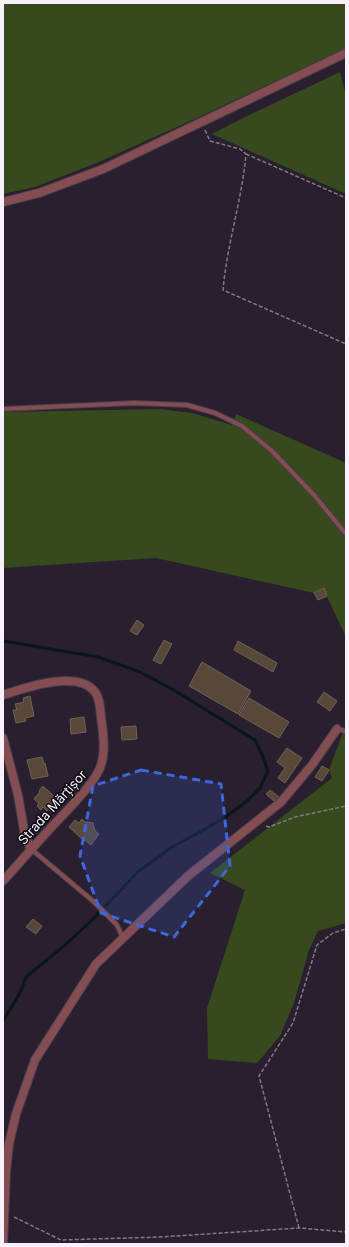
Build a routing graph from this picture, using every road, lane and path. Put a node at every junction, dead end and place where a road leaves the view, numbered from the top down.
1 (346, 53) edge
2 (201, 122) junction
3 (246, 154) junction
4 (346, 198) edge
5 (3, 202) edge
6 (346, 344) edge
7 (3, 409) edge
8 (346, 534) edge
9 (3, 695) edge
10 (337, 729) joint
11 (346, 731) edge
12 (3, 738) edge
13 (346, 806) edge
14 (257, 821) junction
15 (31, 849) junction
16 (3, 881) edge
17 (346, 929) edge
18 (123, 938) junction
19 (5, 1212) junction
20 (300, 1228) junction
21 (346, 1232) edge
22 (3, 1244) edge

1 - 2 street
2 - 3 path
2 - 5 street
3 - 4 path
3 - 6 path
7 - 8 lane
9 - 15 street, Strada Mărțișor
10 - 11 lane
10 - 14 street
12 - 15 street
13 - 14 path
14 - 18 street
15 - 16 street, Strada Mărțișor
15 - 18 lane
17 - 20 path
18 - 19 street
19 - 20 path
19 - 22 street
20 - 21 path

